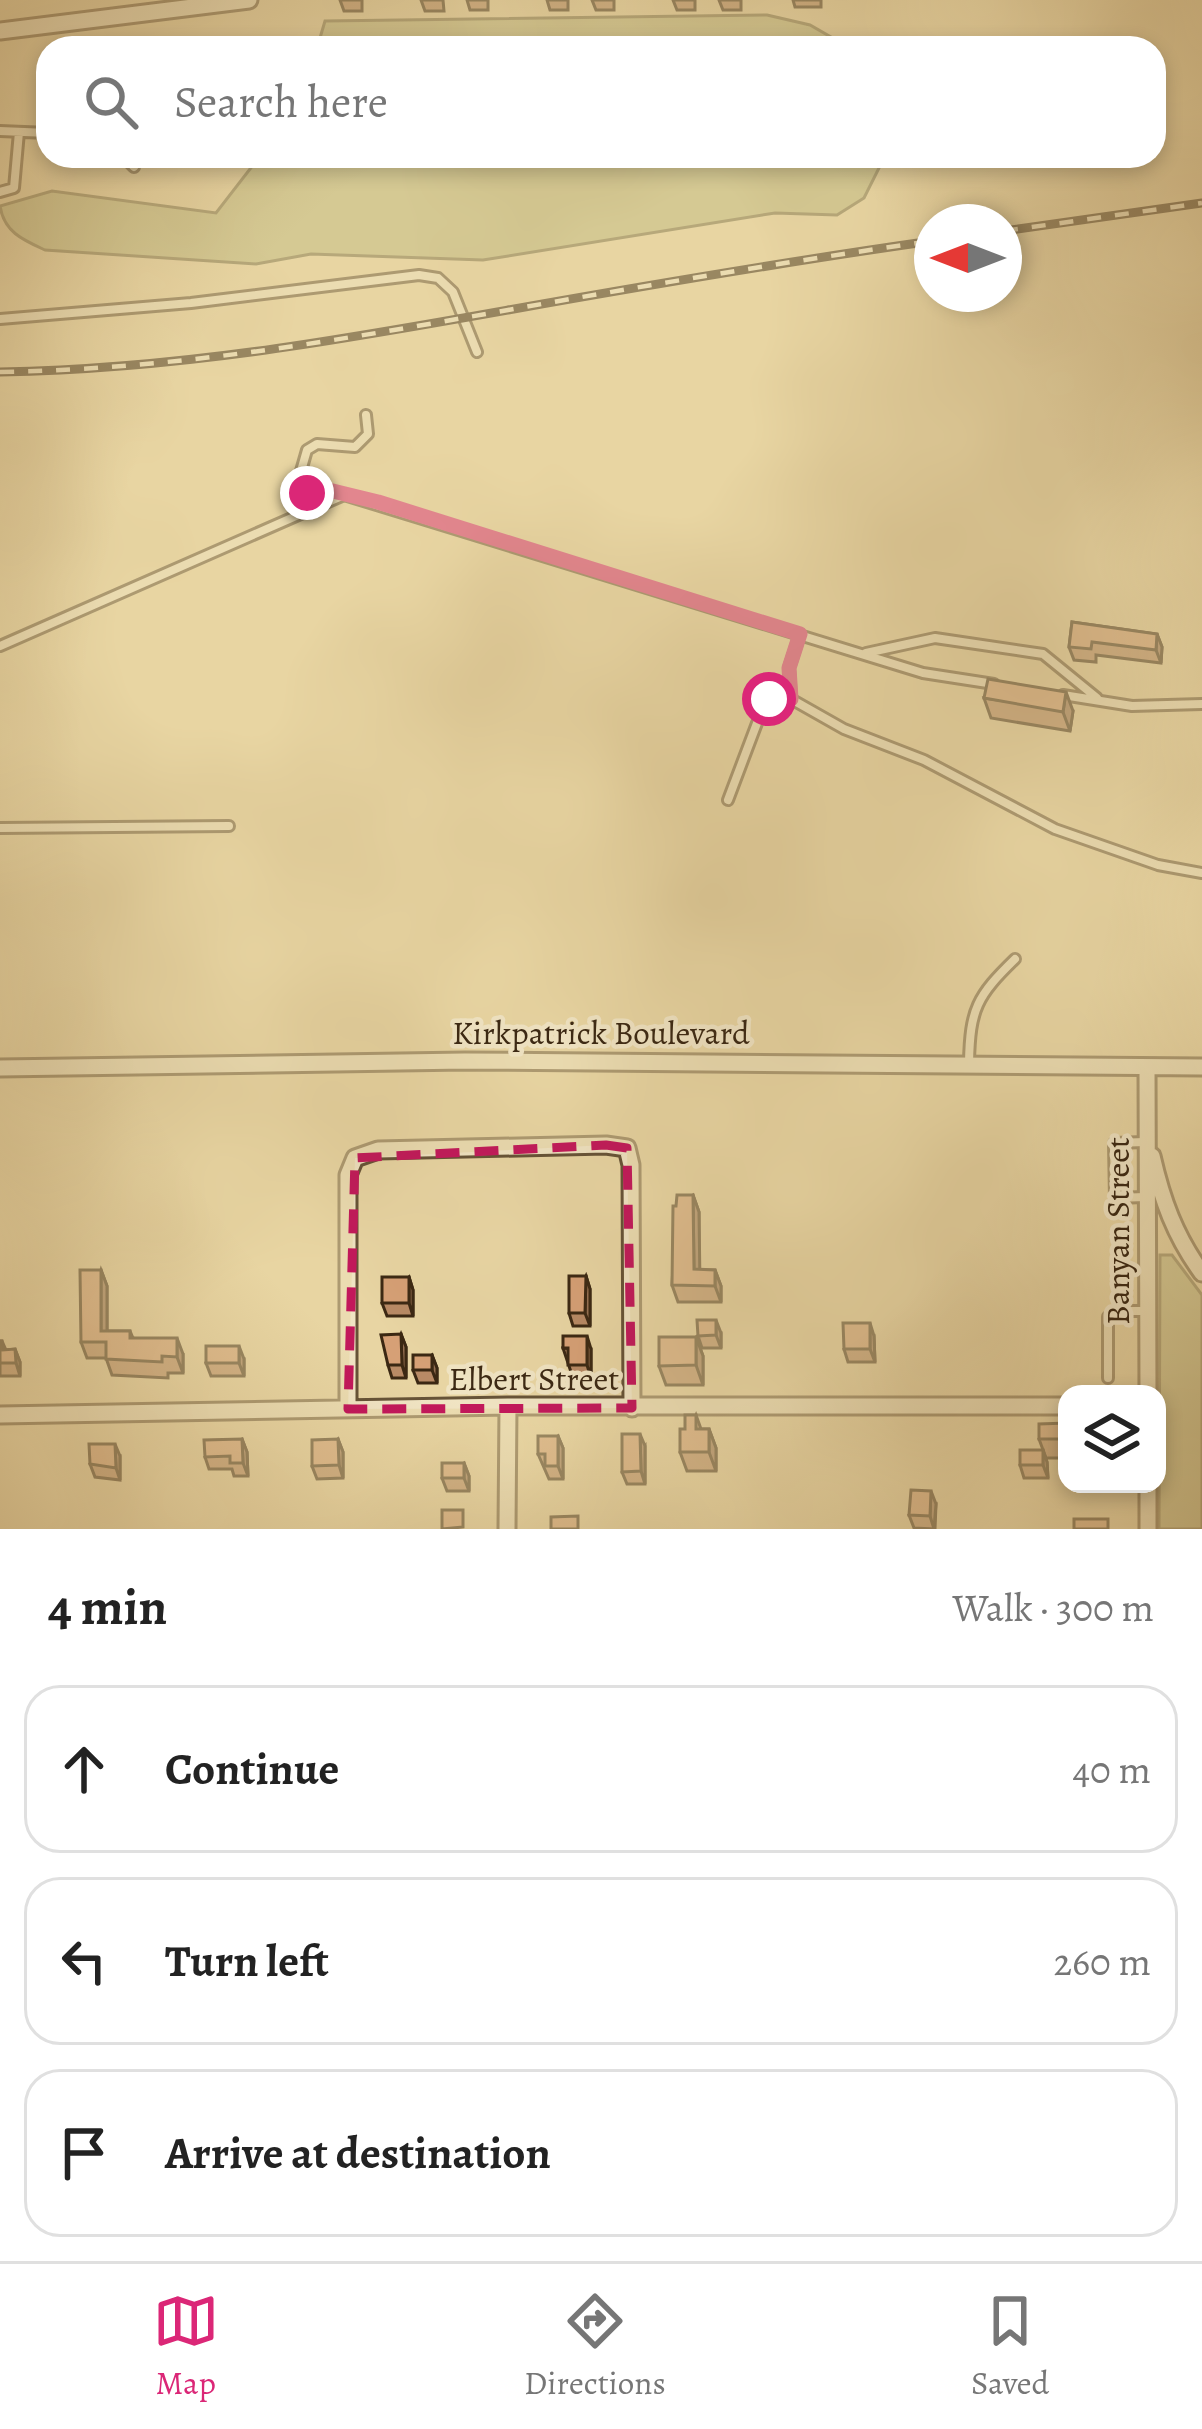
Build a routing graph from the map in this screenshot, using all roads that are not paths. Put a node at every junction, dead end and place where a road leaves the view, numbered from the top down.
1 (249, 0) edge
2 (0, 31) edge
3 (0, 130) edge
4 (19, 132) junction
5 (36, 133) edge
6 (0, 192) edge
7 (0, 319) edge
8 (477, 352) dead end
9 (366, 415) dead end
10 (304, 484) junction
11 (336, 495) junction
12 (298, 515) junction
13 (800, 634) junction
14 (0, 646) edge
15 (865, 653) junction
16 (1012, 687) edge
17 (1056, 694) edge
18 (791, 699) junction
19 (1101, 701) junction
20 (1202, 704) edge
21 (728, 800) dead end
22 (230, 826) dead end
23 (0, 828) edge
24 (1202, 873) edge
25 (1015, 959) dead end
26 (969, 1064) junction
27 (1147, 1067) junction
28 (1202, 1067) edge
29 (0, 1068) edge
30 (1146, 1135) junction
31 (1146, 1197) junction
32 (1202, 1274) edge
33 (1148, 1311) junction
34 (1108, 1378) dead end
35 (1148, 1385) edge
36 (508, 1406) junction
37 (1058, 1406) edge
38 (632, 1408) junction
39 (348, 1409) junction
40 (0, 1415) edge
41 (1148, 1493) edge
42 (507, 1529) edge
43 (1148, 1529) edge

1 - 2 street
3 - 4 lane
4 - 5 lane
4 - 6 lane
7 - 8 lane
9 - 10 lane
10 - 11 lane
10 - 12 lane
11 - 12 lane
11 - 13 lane
12 - 14 lane
13 - 15 lane
13 - 18 lane
15 - 16 lane
15 - 19 lane
17 - 19 lane
18 - 21 lane
18 - 24 lane
19 - 20 lane
22 - 23 lane
25 - 26 lane
26 - 27 street, Kirkpatrick Boulevard
26 - 29 street, Kirkpatrick Boulevard
27 - 28 street, Kirkpatrick Boulevard
27 - 30 street, Banyan Street
30 - 31 street, Banyan Street
30 - 31 lane
30 - 32 street
31 - 33 street, Banyan Street
33 - 34 lane
33 - 35 street, Banyan Street
36 - 38 street, Elbert Street
36 - 39 street, Elbert Street
36 - 42 street
37 - 38 street, Elbert Street
38 - 39 street
39 - 40 street, Elbert Street
41 - 43 street

